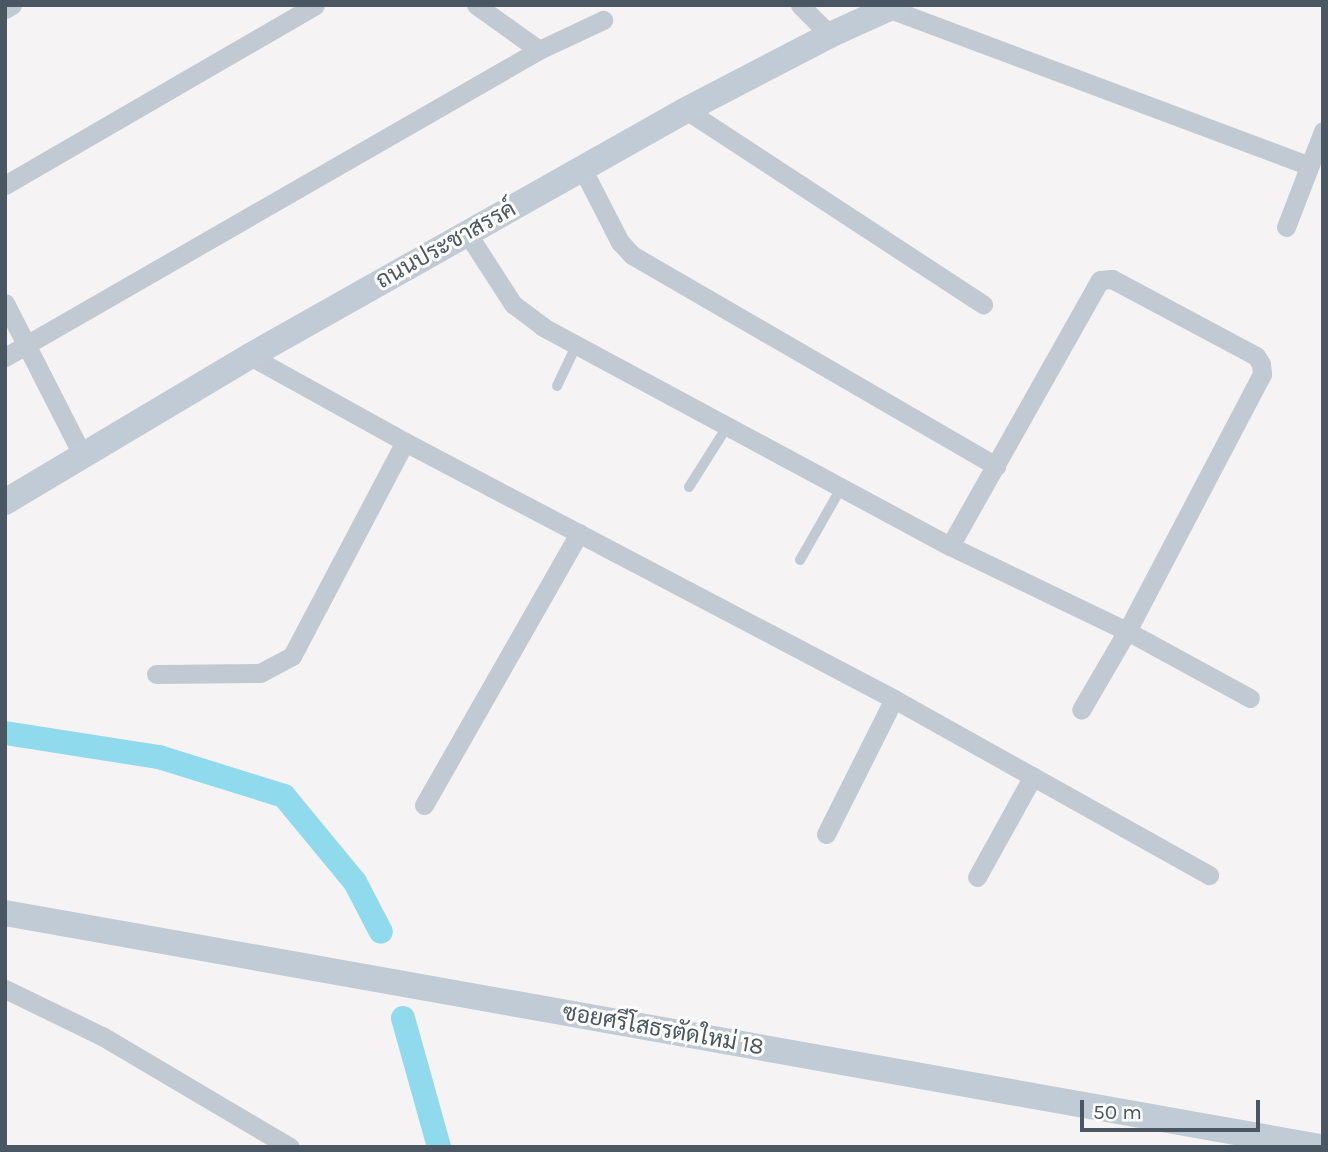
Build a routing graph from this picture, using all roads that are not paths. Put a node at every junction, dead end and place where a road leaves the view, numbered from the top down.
1 (12, 5) edge
2 (315, 5) edge
3 (476, 5) edge
4 (800, 5) edge
5 (893, 7) edge
6 (5, 9) edge
7 (603, 20) dead end
8 (830, 34) junction
9 (539, 50) junction
10 (686, 110) junction
11 (1323, 131) edge
12 (1309, 166) junction
13 (583, 170) junction
14 (5, 185) edge
15 (1286, 227) dead end
16 (467, 233) junction
17 (5, 303) edge
18 (983, 304) dead end
19 (27, 345) junction
20 (576, 346) junction
21 (250, 356) junction
22 (5, 357) edge
23 (557, 386) dead end
24 (727, 427) junction
25 (405, 442) junction
26 (82, 454) junction
27 (996, 466) junction
28 (689, 487) dead end
29 (841, 488) junction
30 (5, 502) edge
31 (579, 533) junction
32 (950, 546) junction
33 (800, 560) dead end
34 (1127, 631) junction
35 (156, 674) dead end
36 (1250, 698) dead end
37 (894, 699) junction
38 (1082, 710) dead end
39 (1033, 776) junction
40 (424, 805) dead end
41 (827, 834) dead end
42 (1209, 876) dead end
43 (977, 877) dead end
44 (5, 913) edge
45 (5, 989) edge
46 (290, 1147) edge
47 (1320, 1147) edge

1 - 6 street
2 - 14 street
3 - 9 street
4 - 8 street
5 - 8 street, ถนนประชาสรรค์
5 - 12 street
7 - 9 street
8 - 10 street, ถนนประชาสรรค์
9 - 19 street
10 - 13 street, ถนนประชาสรรค์
10 - 18 street
11 - 12 street
12 - 15 street
13 - 16 street, ถนนประชาสรรค์
13 - 27 street
16 - 20 street
16 - 21 street, ถนนประชาสรรค์
17 - 19 street
19 - 22 street
19 - 26 street
20 - 23 lane
20 - 24 street
21 - 25 street
21 - 26 street, ถนนประชาสรรค์
24 - 28 lane
24 - 29 street
25 - 31 street
25 - 35 street
26 - 30 street, ถนนประชาสรรค์
27 - 32 street
27 - 34 street
29 - 32 street
29 - 33 lane
31 - 37 street
31 - 40 street
32 - 34 street
34 - 36 street
34 - 38 street
37 - 39 street
37 - 41 street
39 - 42 street
39 - 43 street
44 - 47 street, ซอยศรีโสธรตัดใหม่ 18
45 - 46 street

